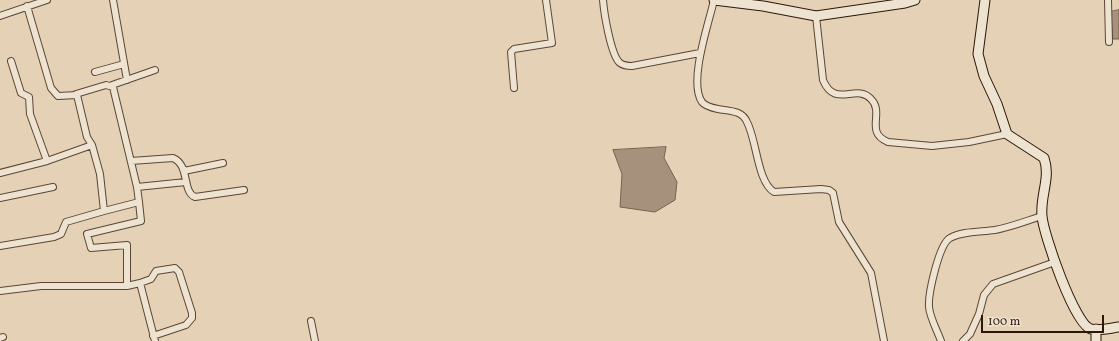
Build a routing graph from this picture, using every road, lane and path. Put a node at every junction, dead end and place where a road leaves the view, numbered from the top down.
1 (47, 0) edge
2 (113, 0) edge
3 (546, 0) edge
4 (603, 0) edge
5 (714, 0) edge
6 (915, 0) edge
7 (985, 0) edge
8 (1108, 0) edge
9 (27, 6) junction
10 (0, 16) edge
11 (816, 16) junction
12 (1109, 42) dead end
13 (700, 53) junction
14 (12, 61) dead end
15 (124, 64) junction
16 (155, 70) dead end
17 (95, 72) dead end
18 (127, 80) junction
19 (112, 85) junction
20 (514, 88) dead end
21 (76, 94) junction
22 (1007, 134) junction
23 (92, 145) junction
24 (47, 161) junction
25 (131, 161) junction
26 (223, 163) dead end
27 (184, 171) junction
28 (0, 173) edge
29 (186, 182) junction
30 (53, 187) dead end
31 (137, 187) junction
32 (244, 190) dead end
33 (0, 198) edge
34 (140, 202) junction
35 (104, 211) junction
36 (1042, 216) junction
37 (0, 246) edge
38 (1055, 262) junction
39 (140, 283) junction
40 (127, 286) junction
41 (0, 291) edge
42 (311, 321) dead end
43 (1119, 327) edge
44 (1096, 329) junction
45 (154, 338) edge
46 (315, 341) edge
47 (884, 341) edge
48 (941, 341) edge
49 (963, 341) edge
50 (1096, 341) edge

1 - 9 street
2 - 15 street
3 - 20 street
4 - 13 street
5 - 11 street
5 - 13 street
6 - 11 street
7 - 22 street
8 - 12 street
9 - 10 street
9 - 21 street
11 - 22 street
13 - 47 street
14 - 24 street
15 - 17 street
15 - 18 street
16 - 18 street
18 - 19 street
19 - 21 street
19 - 25 street
21 - 23 street
22 - 36 street
23 - 24 street
23 - 35 street
24 - 28 street
25 - 27 street
25 - 31 street
26 - 27 street
27 - 29 street
29 - 31 street
29 - 32 street
30 - 33 street
31 - 34 street
34 - 35 street
34 - 40 street
35 - 37 street
36 - 38 street
36 - 48 street
38 - 44 street
38 - 49 street
39 - 40 street
39 - 45 street
39 - 45 street
40 - 41 street
42 - 46 street
43 - 44 street
44 - 50 street

